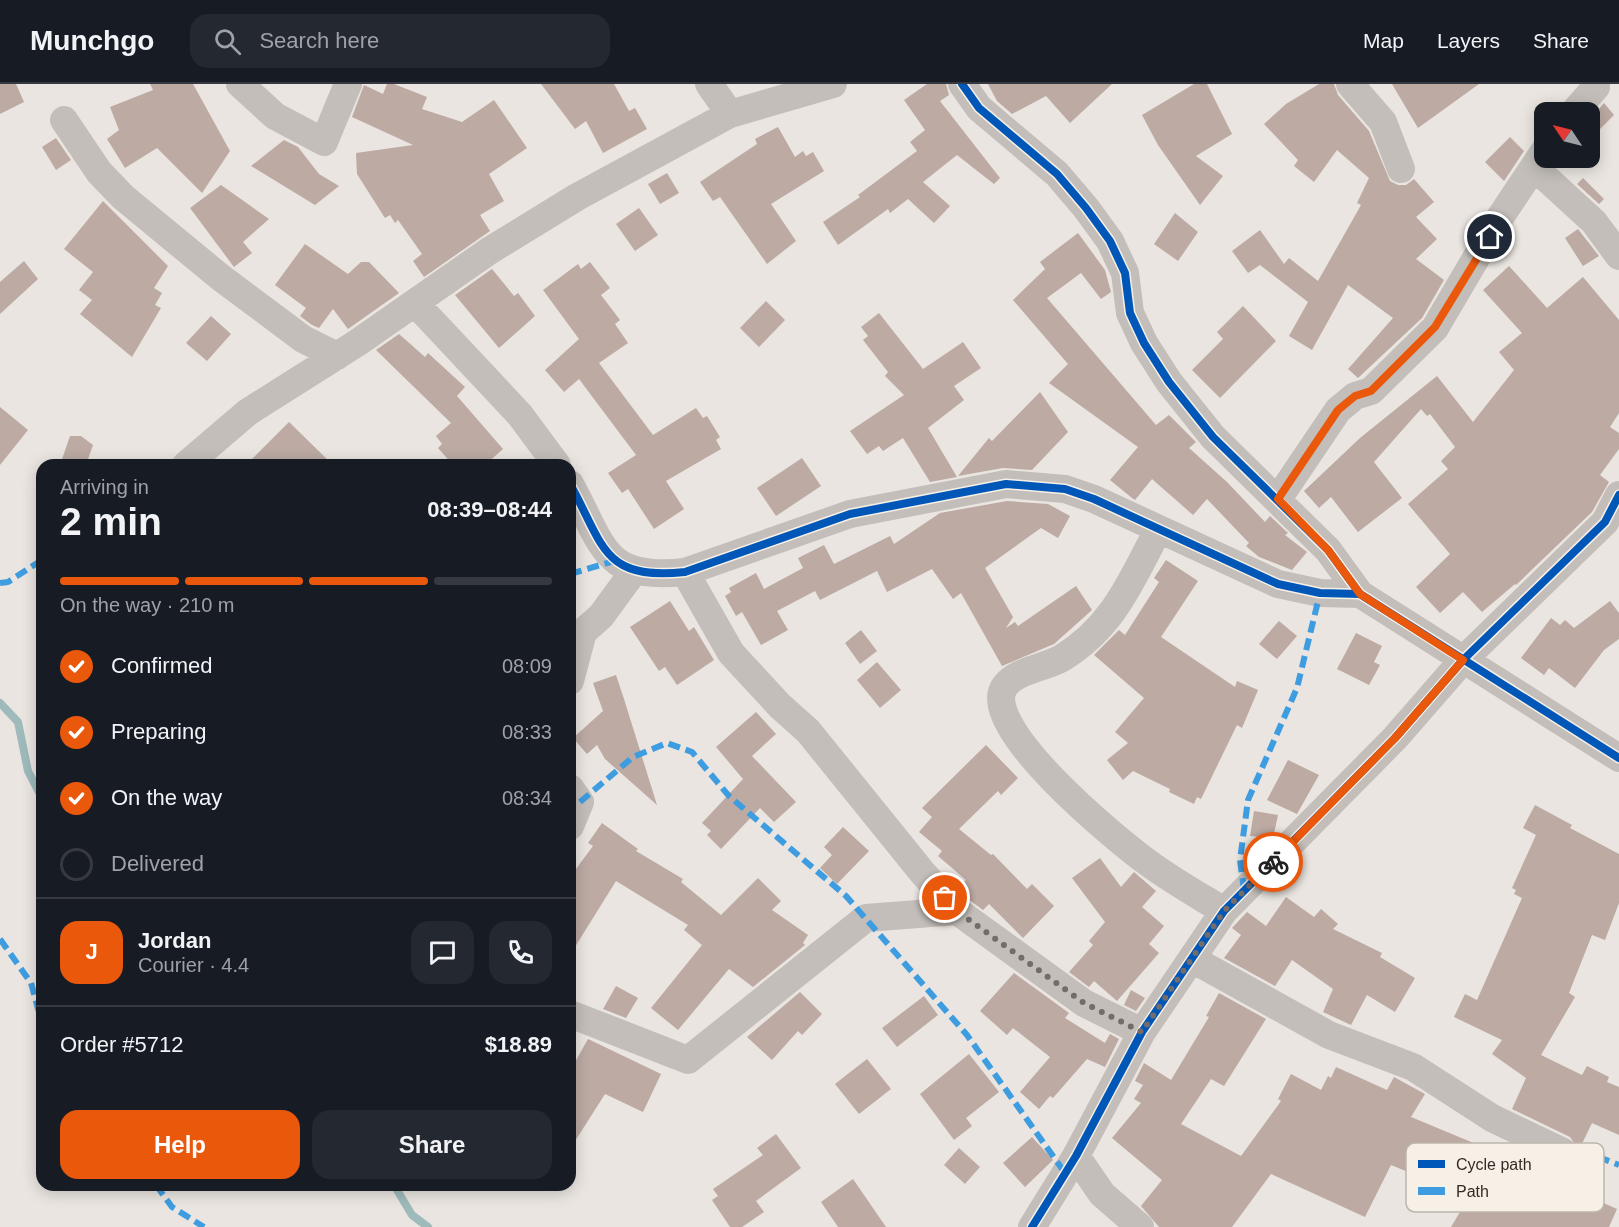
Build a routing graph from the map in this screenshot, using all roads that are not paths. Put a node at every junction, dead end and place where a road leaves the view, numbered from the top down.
1 (240, 84) edge
2 (348, 84) edge
3 (708, 84) edge
4 (833, 84) edge
5 (962, 84) edge
6 (1350, 84) edge
7 (1596, 87) dead end
8 (1583, 102) edge
9 (730, 114) junction
10 (64, 120) dead end
11 (1534, 167) edge
12 (1547, 168) edge
13 (1401, 170) dead end
14 (1619, 256) edge
15 (415, 303) junction
16 (337, 356) junction
17 (193, 459) edge
18 (553, 459) edge
19 (1619, 495) edge
20 (576, 496) edge
21 (1278, 499) junction
22 (1158, 530) junction
23 (634, 572) junction
24 (685, 572) junction
25 (1360, 594) junction
26 (576, 635) edge
27 (1463, 660) junction
28 (1619, 758) edge
29 (576, 796) edge
30 (576, 812) edge
31 (957, 911) junction
32 (1224, 911) junction
33 (1192, 959) junction
34 (576, 1016) edge
35 (1142, 1032) junction
36 (1544, 1143) edge
37 (1076, 1156) junction
38 (1032, 1227) edge
39 (1140, 1227) edge

1 - 2 street
3 - 9 street
4 - 9 street
5 - 21 street
6 - 13 street
7 - 8 street
9 - 15 street
10 - 16 street
11 - 21 street
12 - 14 street
15 - 16 street
15 - 18 street
16 - 17 street
19 - 27 street
20 - 23 street
21 - 25 street
22 - 24 street
22 - 25 street
22 - 32 street
23 - 24 street
23 - 26 street
24 - 31 street
25 - 27 street
27 - 28 street
27 - 32 street
29 - 30 street
31 - 34 street
31 - 35 street
32 - 33 street
33 - 35 street
33 - 36 street
35 - 37 street
37 - 38 street
37 - 39 street

